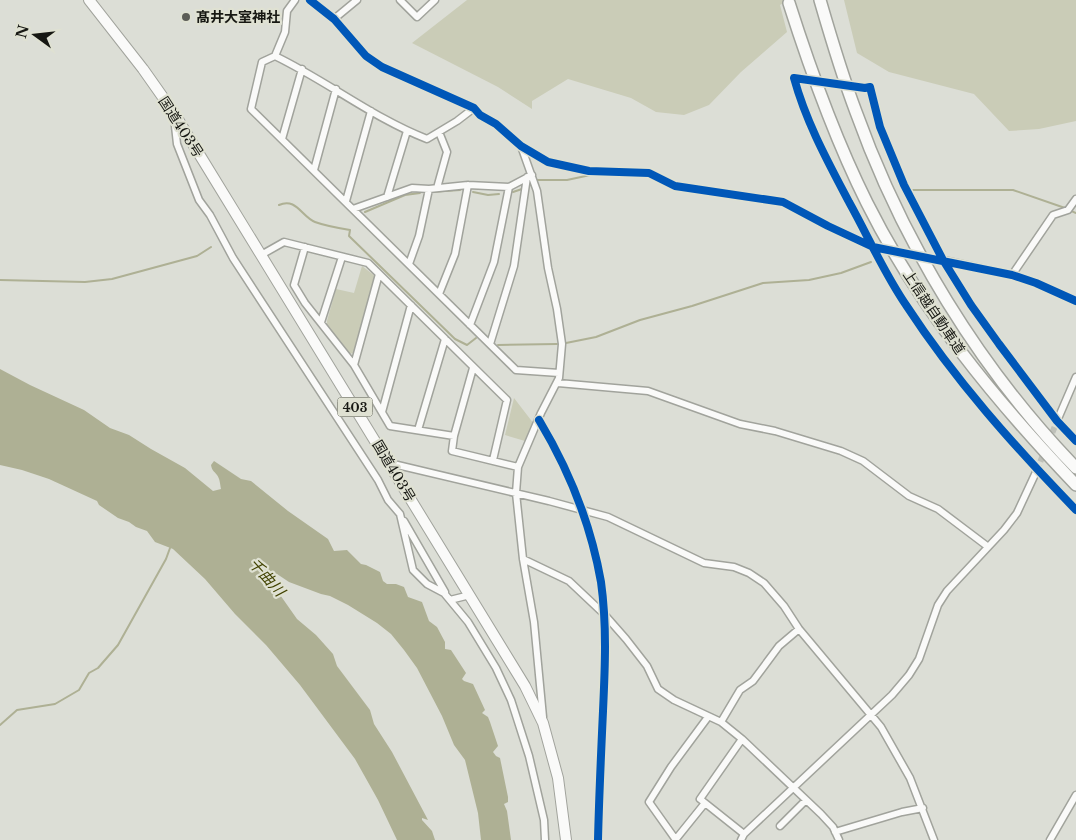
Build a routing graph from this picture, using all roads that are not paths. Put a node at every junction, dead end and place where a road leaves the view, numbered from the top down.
1 (89, 0) edge
2 (294, 0) edge
3 (310, 0) edge
4 (357, 0) edge
5 (400, 0) edge
6 (435, 0) edge
7 (820, 0) edge
8 (789, 3) dead end
9 (334, 20) junction
10 (274, 56) junction
11 (302, 70) junction
12 (794, 78) dead end
13 (864, 88) dead end
14 (336, 89) junction
15 (474, 108) junction
16 (371, 111) junction
17 (174, 114) junction
18 (407, 131) junction
19 (440, 132) junction
20 (282, 139) junction
21 (521, 146) junction
22 (314, 170) junction
23 (529, 176) junction
24 (468, 185) junction
25 (509, 187) junction
26 (437, 188) junction
27 (428, 189) junction
28 (388, 197) junction
29 (1076, 199) edge
30 (346, 201) junction
31 (353, 209) junction
32 (305, 247) junction
33 (873, 247) junction
34 (261, 255) junction
35 (342, 257) junction
36 (943, 260) junction
37 (409, 264) junction
38 (379, 274) junction
39 (1012, 275) junction
40 (439, 294) junction
41 (1076, 301) edge
42 (411, 305) junction
43 (321, 322) junction
44 (470, 325) junction
45 (445, 339) junction
46 (490, 344) junction
47 (354, 365) junction
48 (473, 368) junction
49 (559, 373) junction
50 (1076, 376) edge
51 (558, 383) junction
52 (382, 412) junction
53 (1057, 421) junction
54 (418, 430) junction
55 (454, 436) junction
56 (1076, 441) edge
57 (493, 460) junction
58 (388, 463) junction
59 (518, 467) junction
60 (1076, 468) edge
61 (1038, 470) junction
62 (1076, 485) edge
63 (516, 493) junction
64 (1076, 510) edge
65 (400, 514) junction
66 (987, 546) junction
67 (523, 559) junction
68 (470, 595) junction
69 (449, 599) junction
70 (798, 629) junction
71 (871, 714) junction
72 (708, 717) junction
73 (721, 722) junction
74 (543, 723) junction
75 (742, 739) junction
76 (793, 787) junction
77 (1076, 795) edge
78 (806, 800) junction
79 (705, 803) junction
80 (923, 808) junction
81 (780, 826) dead end
82 (835, 832) junction
83 (743, 837) edge
84 (676, 839) edge
85 (545, 840) edge
86 (566, 840) edge
87 (839, 840) edge
88 (934, 840) edge
89 (1050, 840) edge

1 - 17 highway, 国道403号 / 403
2 - 10 street
3 - 9 street
4 - 9 street
5 - 6 street
7 - 60 highway, 上信越自動車道
8 - 62 highway, 上信越自動車道
9 - 15 street
10 - 11 street
10 - 20 street
11 - 14 street
11 - 20 street
12 - 33 street
13 - 36 street
14 - 16 street
14 - 22 street
15 - 19 street
15 - 21 street
16 - 18 street
16 - 30 street
17 - 34 highway, 国道403号 / 403
17 - 65 street
18 - 19 street
18 - 28 street
19 - 26 street
20 - 22 street
21 - 23 street
21 - 33 street
22 - 30 street
23 - 25 street
23 - 46 street
23 - 49 street
24 - 25 street
24 - 26 street
24 - 40 street
25 - 44 street
26 - 27 street
27 - 28 street
27 - 37 street
28 - 31 street
29 - 39 street
30 - 31 street
31 - 37 street
32 - 34 street
32 - 35 street
32 - 43 street
33 - 61 street
34 - 58 highway, 国道403号 / 403
35 - 38 street
35 - 43 street
36 - 39 street
36 - 53 street
37 - 40 street
38 - 42 street
38 - 47 street
39 - 41 street
40 - 44 street
42 - 45 street
42 - 52 street
43 - 47 street
44 - 46 street
45 - 48 street
45 - 54 street
46 - 49 street
47 - 52 street
48 - 55 street
48 - 57 street
49 - 51 street
50 - 53 street
51 - 59 street
51 - 66 street
52 - 54 street
53 - 56 street
54 - 55 street
55 - 57 street
57 - 59 street
58 - 63 street
58 - 68 highway, 国道403号 / 403
59 - 63 street
61 - 64 street
61 - 66 street
63 - 67 street
63 - 70 street
65 - 69 street
65 - 69 street
66 - 71 street
67 - 72 street
67 - 74 street
68 - 69 street
68 - 74 highway, 国道403号 / 403
69 - 85 street
70 - 71 street
70 - 73 street
71 - 76 street
71 - 80 street
72 - 73 street
72 - 84 street
73 - 75 street
74 - 86 highway, 国道403号 / 403
75 - 76 street
75 - 79 street
76 - 78 street
76 - 83 street
77 - 89 street
78 - 81 street
78 - 82 street
79 - 83 street
79 - 84 street
80 - 82 street
80 - 88 street
82 - 87 street

